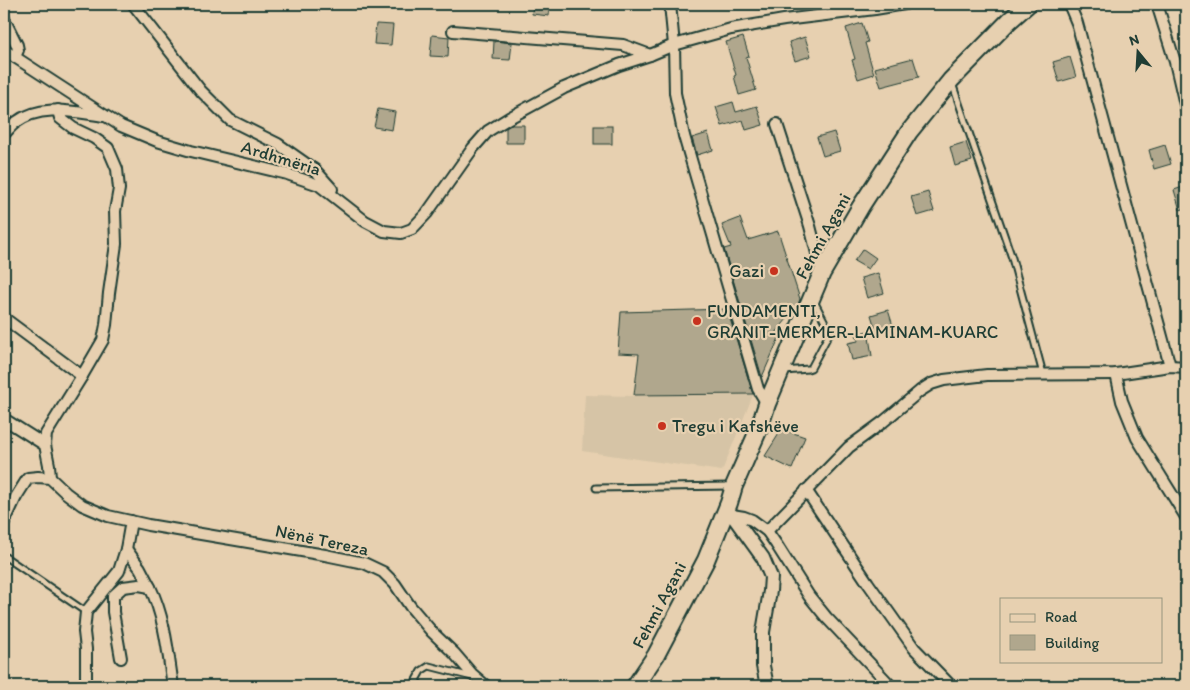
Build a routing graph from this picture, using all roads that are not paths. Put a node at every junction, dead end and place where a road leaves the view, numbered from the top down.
1 (133, 4) edge
2 (670, 4) edge
3 (905, 4) edge
4 (1028, 4) edge
5 (1069, 4) edge
6 (1157, 4) edge
7 (4, 19) edge
8 (453, 31) dead end
9 (674, 45) junction
10 (4, 50) edge
11 (650, 55) junction
12 (15, 57) junction
13 (951, 80) junction
14 (1186, 109) edge
15 (58, 110) junction
16 (105, 116) junction
17 (777, 124) dead end
18 (4, 134) edge
19 (343, 204) junction
20 (822, 273) junction
21 (812, 297) junction
22 (4, 318) edge
23 (1170, 366) junction
24 (1186, 367) edge
25 (782, 371) junction
26 (1044, 374) junction
27 (1116, 374) junction
28 (82, 376) junction
29 (767, 404) junction
30 (4, 419) edge
31 (44, 445) junction
32 (50, 478) junction
33 (734, 486) junction
34 (596, 488) dead end
35 (806, 490) junction
36 (728, 512) junction
37 (1186, 517) edge
38 (131, 521) junction
39 (4, 523) edge
40 (767, 531) junction
41 (126, 549) junction
42 (4, 556) edge
43 (119, 571) junction
44 (150, 587) junction
45 (113, 596) junction
46 (86, 612) junction
47 (121, 658) dead end
48 (477, 678) junction
49 (86, 686) edge
50 (173, 686) edge
51 (420, 686) edge
52 (486, 686) edge
53 (635, 686) edge
54 (767, 686) edge
55 (891, 686) edge
56 (951, 686) edge

1 - 19 street
2 - 9 street
3 - 9 street, Ardhmëria
4 - 13 main road, Fehmi Agani
5 - 23 street
6 - 14 street
7 - 12 street
8 - 11 street
9 - 11 street, Ardhmëria
9 - 29 street
10 - 12 street, Ardhmëria
11 - 19 street, Ardhmëria
12 - 16 street, Ardhmëria
13 - 20 main road, Fehmi Agani
13 - 26 lane
15 - 16 street
15 - 18 street
15 - 28 street
16 - 19 street, Ardhmëria
17 - 20 street
20 - 21 main road, Fehmi Agani
21 - 25 main road, Fehmi Agani
21 - 25 lane
22 - 28 street
23 - 24 street
23 - 27 street
25 - 29 main road, Fehmi Agani
26 - 27 street
26 - 35 street
27 - 37 street
28 - 31 street
29 - 33 main road, Fehmi Agani
30 - 31 street
31 - 32 street
32 - 38 street, Nënë Tereza
32 - 39 street
33 - 34 lane
33 - 36 main road, Fehmi Agani
35 - 40 street
35 - 56 street
36 - 40 street
36 - 53 main road, Fehmi Agani
36 - 54 street
38 - 41 street
38 - 48 street, Nënë Tereza
40 - 55 street
41 - 43 street
41 - 44 street
42 - 46 lane
43 - 45 street
43 - 46 street
44 - 45 street
44 - 50 street
45 - 47 street
46 - 49 street
48 - 51 lane
48 - 52 street, Nënë Tereza

